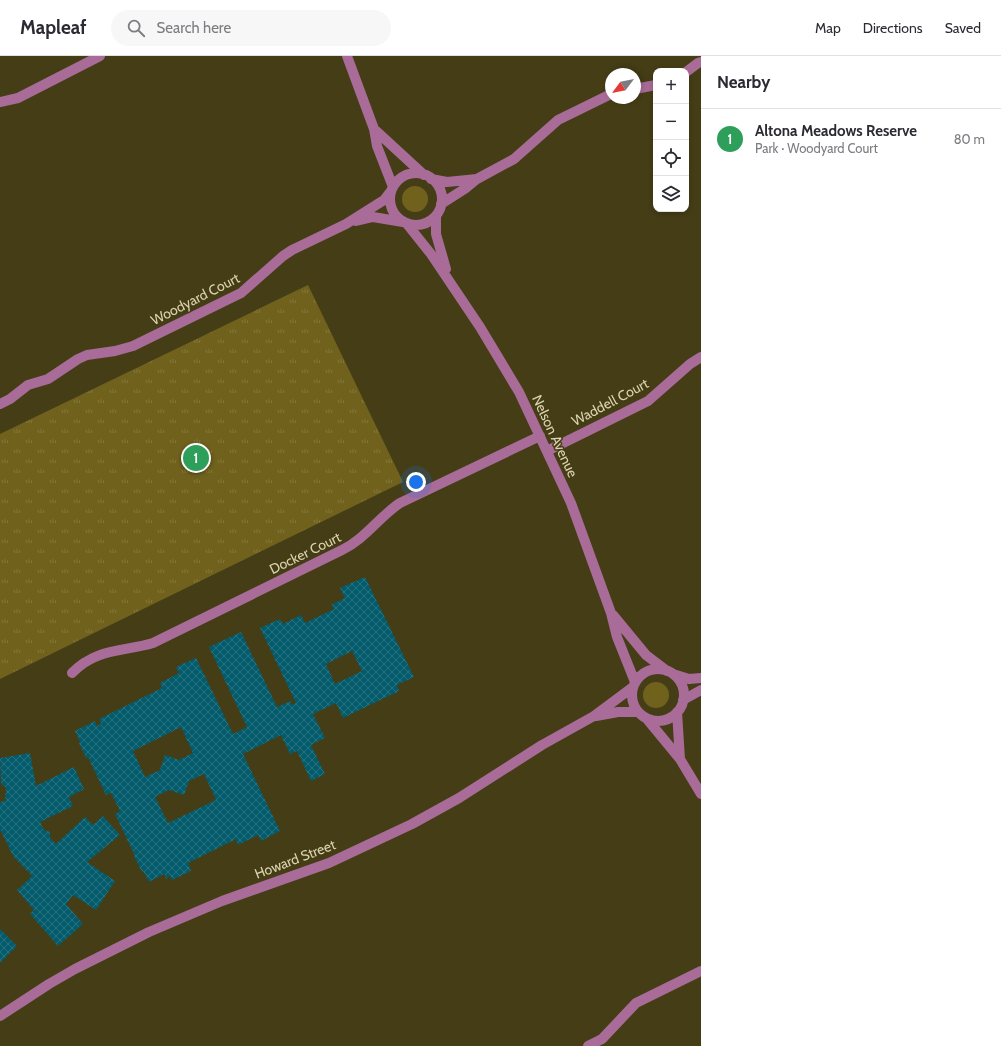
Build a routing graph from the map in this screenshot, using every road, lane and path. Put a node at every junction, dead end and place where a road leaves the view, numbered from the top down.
1 (100, 56) edge
2 (347, 56) edge
3 (699, 63) edge
4 (689, 70) edge
5 (653, 86) edge
6 (641, 88) edge
7 (605, 97) edge
8 (0, 102) edge
9 (374, 129) junction
10 (428, 177) junction
11 (477, 179) junction
12 (392, 189) junction
13 (441, 204) junction
14 (436, 216) junction
15 (405, 223) junction
16 (346, 224) junction
17 (450, 283) junction
18 (701, 357) edge
19 (0, 404) edge
20 (540, 436) junction
21 (547, 451) junction
22 (611, 613) junction
23 (72, 672) dead end
24 (670, 673) junction
25 (701, 678) edge
26 (634, 684) junction
27 (701, 690) edge
28 (683, 700) junction
29 (638, 712) junction
30 (677, 712) junction
31 (594, 716) junction
32 (647, 719) junction
33 (680, 759) junction
34 (701, 794) edge
35 (701, 970) edge
36 (0, 1016) edge
37 (588, 1046) edge

1 - 8 street
2 - 9 street
3 - 4 street
5 - 6 street
7 - 11 street
9 - 10 street
9 - 12 street
10 - 11 street
10 - 12 street
10 - 13 street
11 - 13 street
12 - 15 street
12 - 16 street, Woodyard Court
13 - 14 street
14 - 15 street
14 - 17 street, Nelson Avenue
15 - 16 street, Woodyard Court
15 - 17 street, Nelson Avenue
16 - 19 street, Woodyard Court
17 - 20 street, Nelson Avenue
18 - 21 street, Waddell Court
20 - 21 street, Nelson Avenue
20 - 23 street, Docker Court
21 - 22 street, Nelson Avenue
22 - 24 street, Nelson Avenue
22 - 26 street, Nelson Avenue
24 - 25 street
24 - 26 street
24 - 28 street
26 - 29 street
26 - 31 street, Howard Street
27 - 28 street
28 - 30 street
29 - 31 street, Howard Street
29 - 32 street
30 - 32 street
30 - 33 street
31 - 36 street, Howard Street
32 - 33 street
33 - 34 street
35 - 37 street

